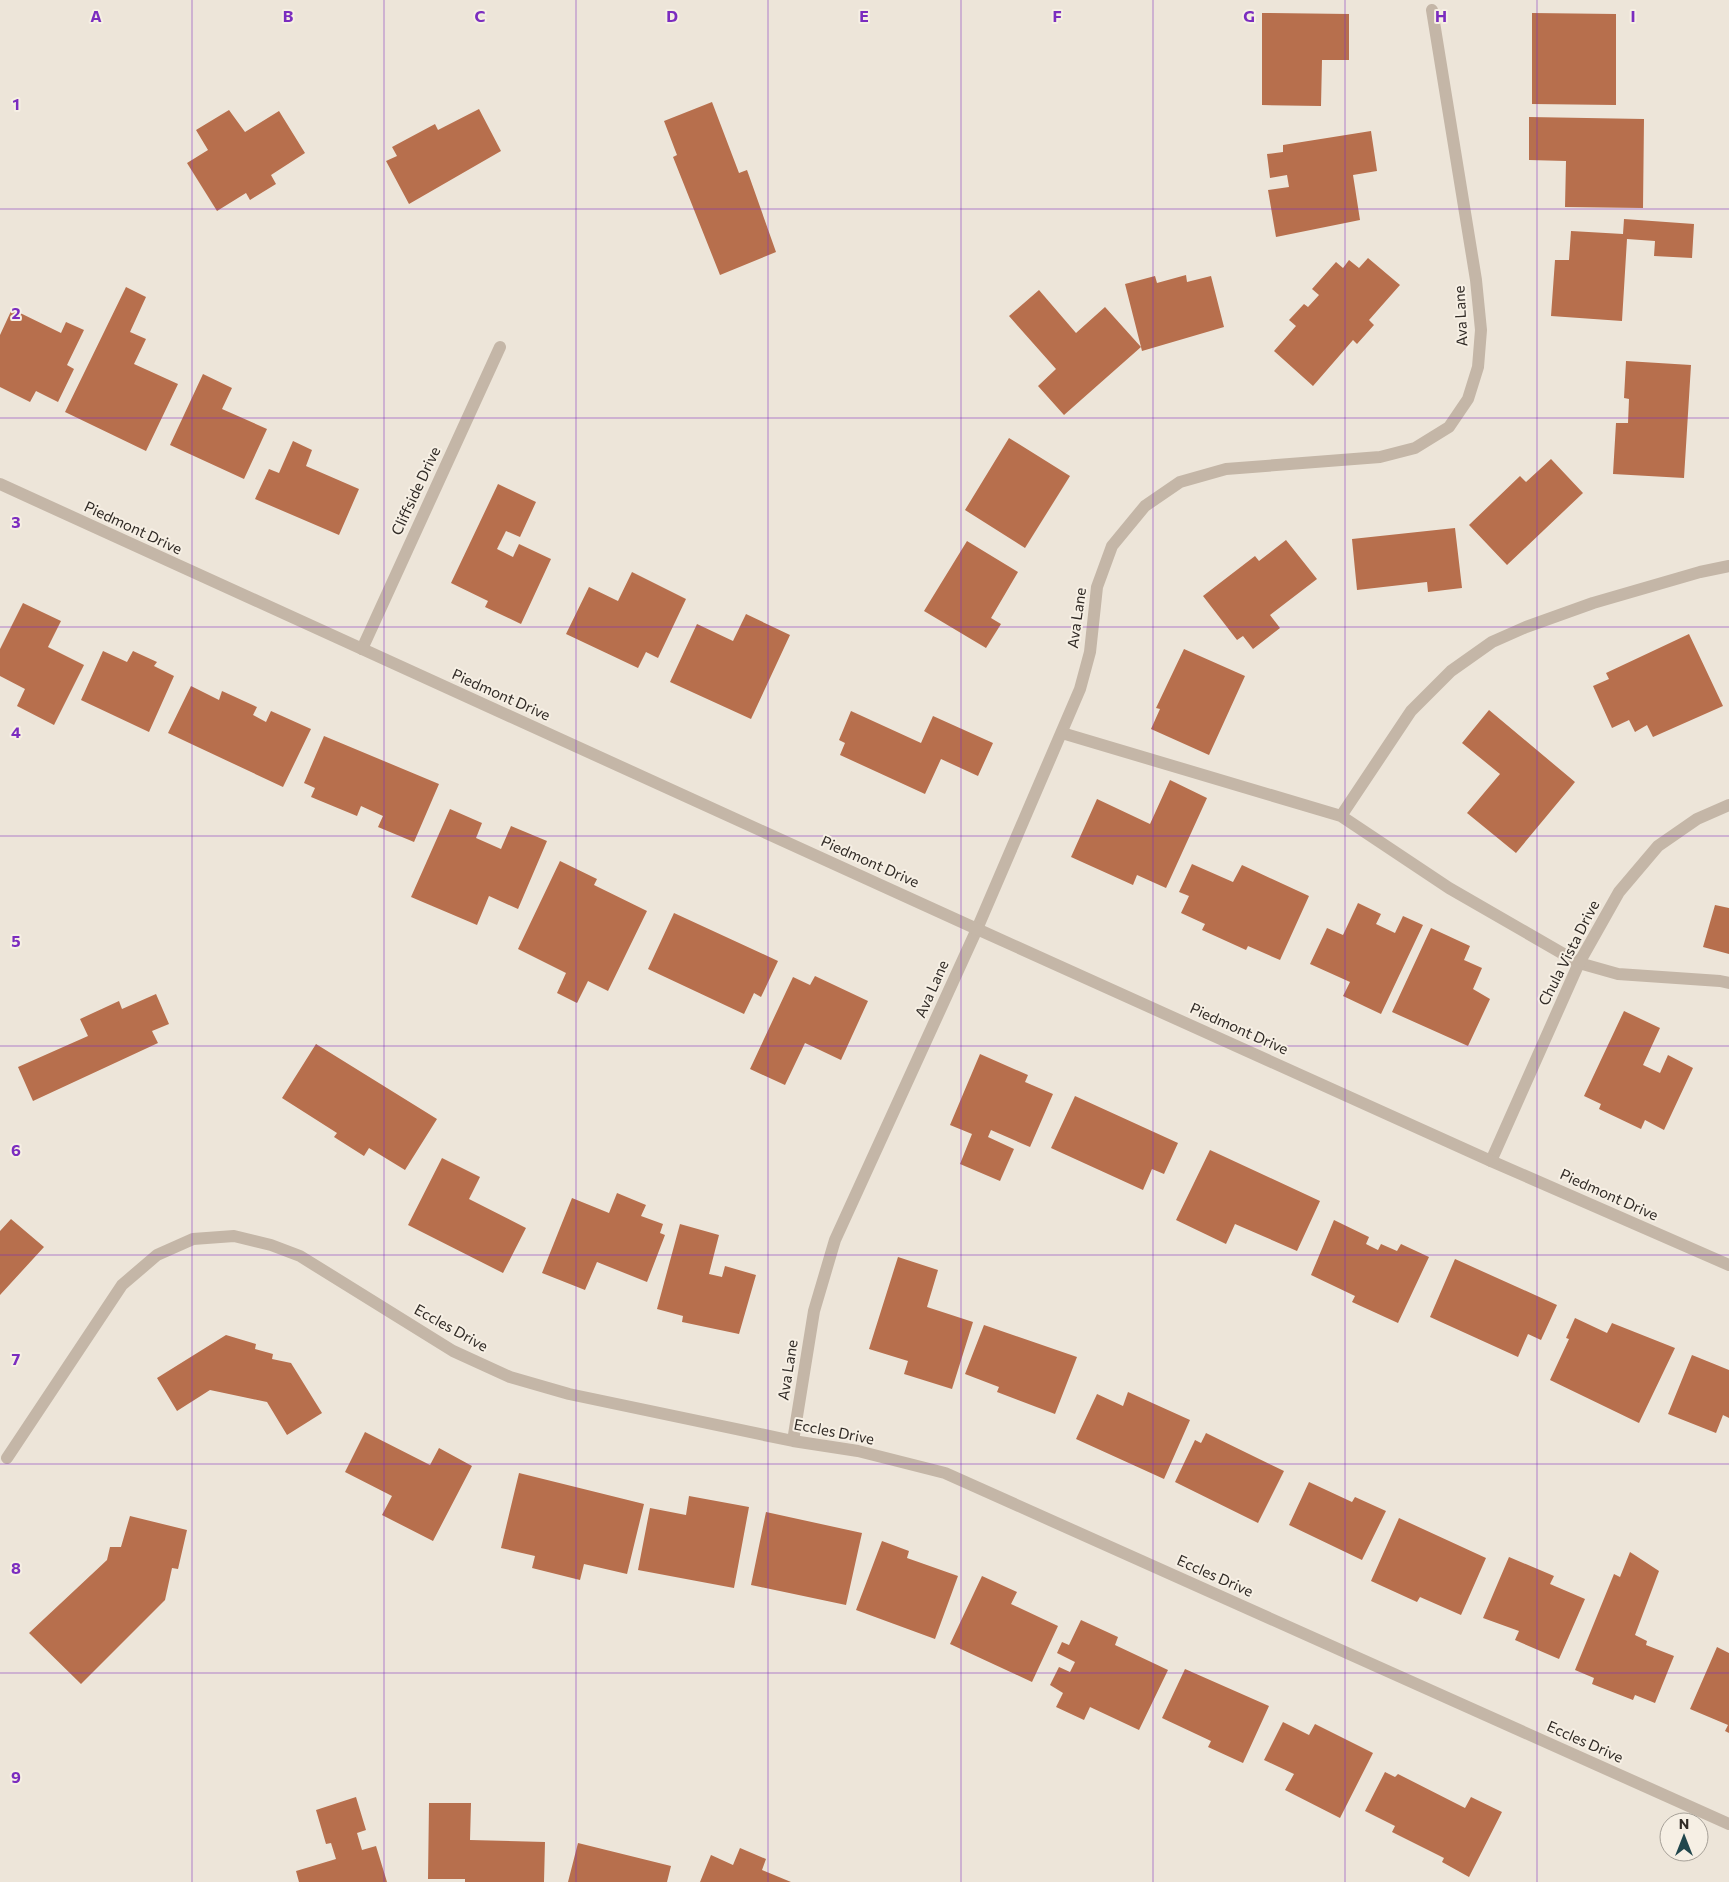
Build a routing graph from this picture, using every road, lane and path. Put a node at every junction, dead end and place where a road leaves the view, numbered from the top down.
1 (1432, 10) dead end
2 (500, 347) dead end
3 (0, 484) edge
4 (1729, 566) edge
5 (362, 649) junction
6 (1062, 733) junction
7 (1729, 805) edge
8 (1341, 816) junction
9 (977, 929) junction
10 (1579, 963) junction
11 (1729, 983) edge
12 (1492, 1160) junction
13 (1729, 1265) edge
14 (793, 1441) junction
15 (7, 1458) dead end
16 (1729, 1824) edge

1 - 6 street, Ava Lane
2 - 5 street, Cliffside Drive
3 - 5 street, Piedmont Drive
4 - 8 street
5 - 9 street, Piedmont Drive
6 - 8 street
6 - 9 street, Ava Lane
7 - 10 street, Chula Vista Drive
8 - 10 street
9 - 12 street, Piedmont Drive
9 - 14 street, Ava Lane
10 - 11 street
10 - 12 street, Chula Vista Drive
12 - 13 street, Piedmont Drive
14 - 15 street, Eccles Drive
14 - 16 street, Eccles Drive

